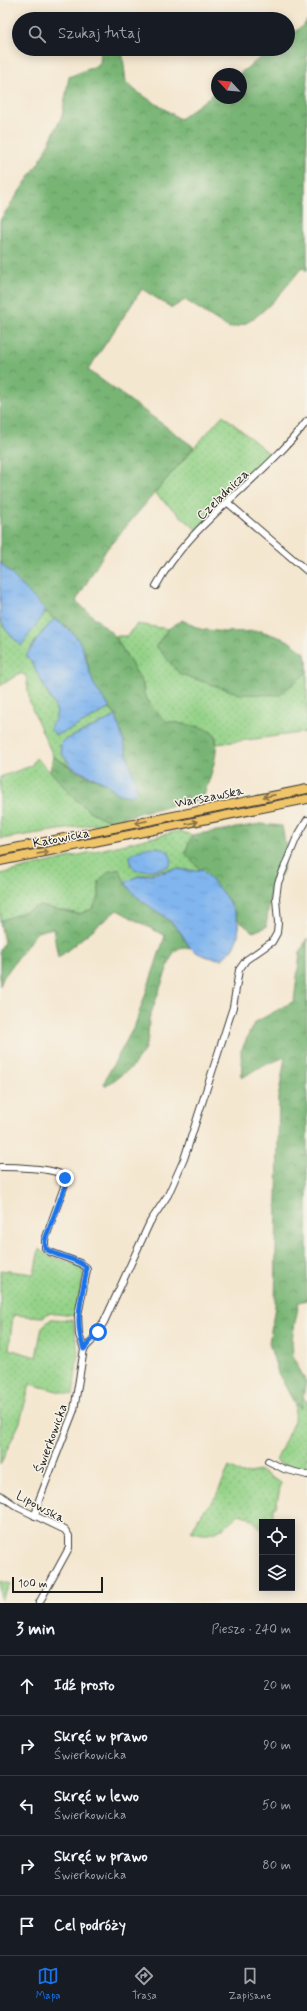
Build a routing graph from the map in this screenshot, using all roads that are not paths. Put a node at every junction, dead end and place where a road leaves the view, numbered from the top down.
1 (307, 421) edge
2 (228, 503) junction
3 (307, 570) edge
4 (156, 586) dead end
5 (307, 789) edge
6 (307, 799) edge
7 (307, 820) edge
8 (117, 827) joint
9 (126, 836) joint
10 (0, 851) edge
11 (0, 861) edge
12 (0, 1167) edge
13 (84, 1349) junction
14 (268, 1461) dead end
15 (307, 1475) edge
16 (0, 1495) edge
17 (35, 1516) junction
18 (39, 1603) edge

1 - 2 street, Czeladnicza
2 - 3 street
2 - 4 street, Czeladnicza
5 -> 8 main road, Warszawska
9 -> 6 main road, Warszawska
7 - 13 street
8 - 10 main road, Katowicka
11 -> 9 main road, Katowicka
12 - 13 street, Świerkowicka
13 - 17 street, Świerkowicka
14 - 15 street
16 - 17 street, Lipowska
17 - 18 street, Lipowska

